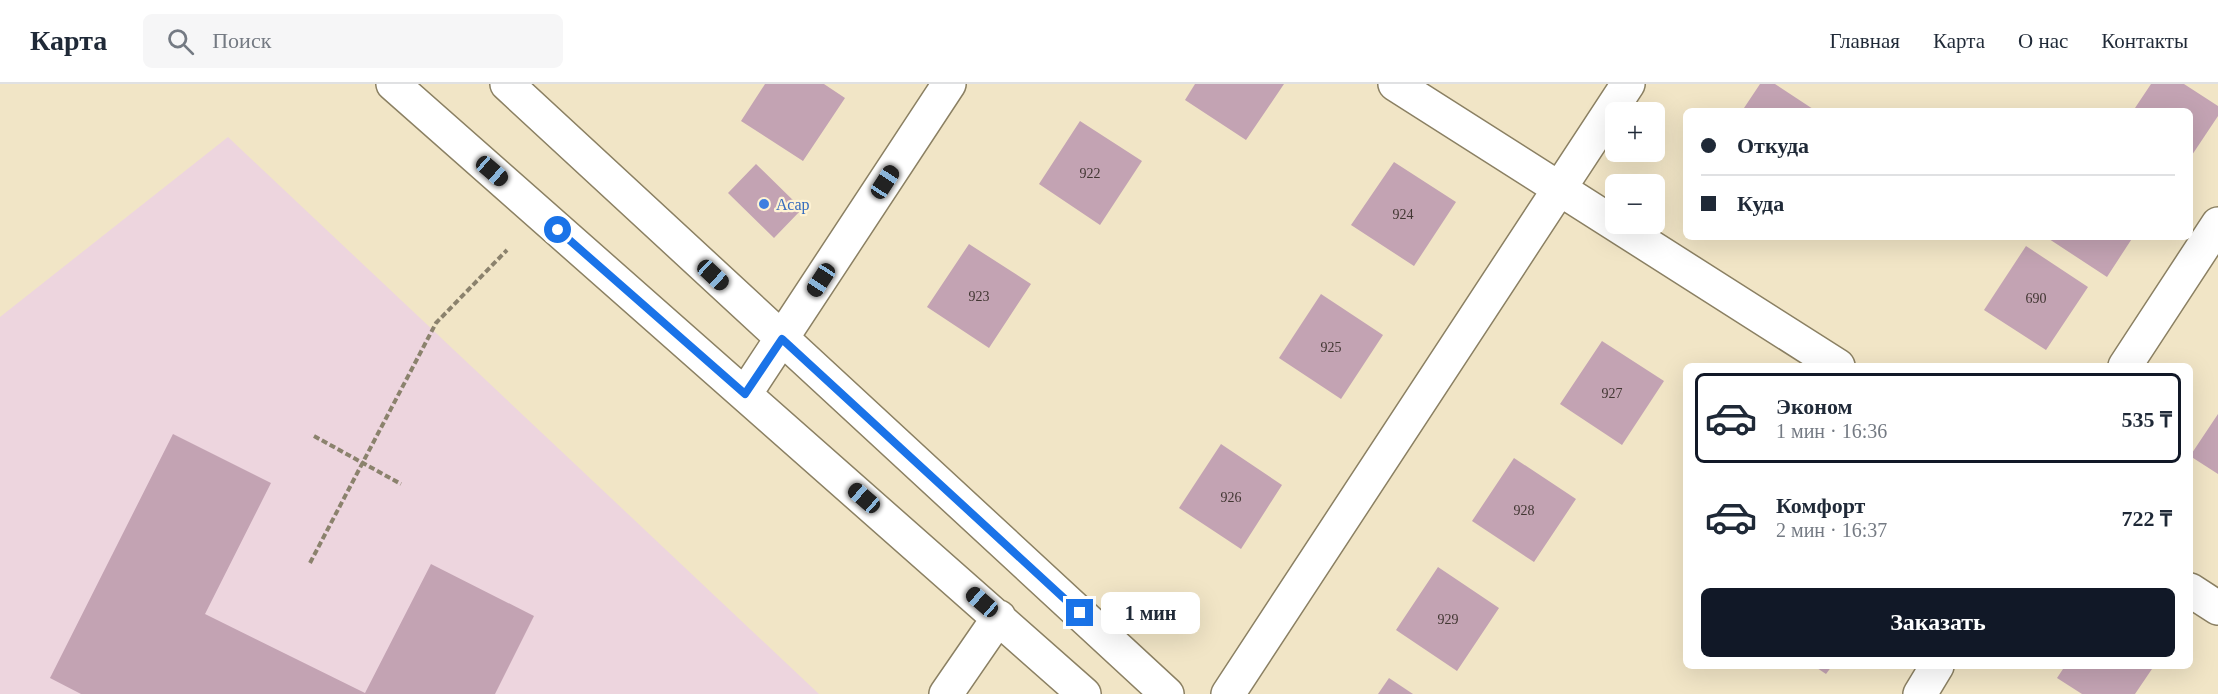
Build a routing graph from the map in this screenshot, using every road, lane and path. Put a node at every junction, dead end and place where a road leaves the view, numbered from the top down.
1 (393, 84) edge
2 (507, 84) edge
3 (948, 84) edge
4 (1395, 84) edge
5 (1628, 84) edge
6 (1559, 189) junction
7 (2218, 224) edge
8 (507, 250) dead end
9 (782, 339) junction
10 (1833, 363) edge
11 (2127, 363) edge
12 (745, 394) junction
13 (314, 436) dead end
14 (362, 462) junction
15 (401, 484) dead end
16 (310, 563) dead end
17 (2193, 592) edge
18 (2218, 608) edge
19 (999, 617) junction
20 (1935, 669) edge
21 (946, 694) edge
22 (1084, 694) edge
23 (1167, 694) edge
24 (1228, 694) edge
25 (1920, 694) edge

1 - 12 street
2 - 9 street
3 - 9 street
4 - 6 street
5 - 6 street
6 - 10 street
6 - 24 street
7 - 11 street
8 - 14 path
9 - 12 street
9 - 23 street
12 - 19 street
13 - 14 path
14 - 15 path
14 - 16 path
17 - 18 street
19 - 21 street
19 - 22 street
20 - 25 street

